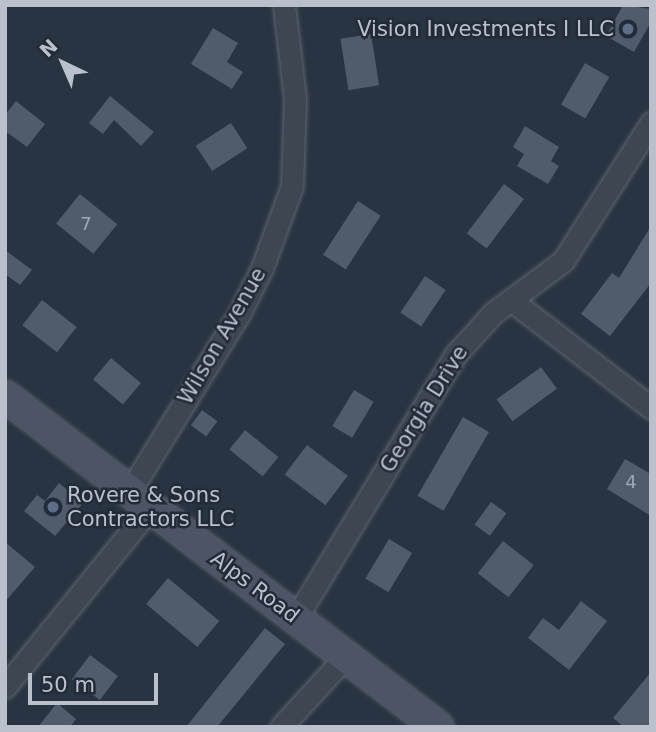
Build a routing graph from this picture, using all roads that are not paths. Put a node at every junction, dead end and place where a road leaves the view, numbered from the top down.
1 (284, 5) edge
2 (651, 123) edge
3 (511, 300) junction
4 (5, 396) edge
5 (651, 408) edge
6 (140, 499) junction
7 (296, 618) junction
8 (346, 656) junction
9 (5, 687) edge
10 (282, 727) edge
11 (438, 727) edge

1 - 6 street, Wilson Avenue
2 - 3 street, Georgia Drive
3 - 5 street
3 - 7 street, Georgia Drive
4 - 6 main road, Alps Road
6 - 7 main road, Alps Road
6 - 9 street, Wilson Avenue
7 - 8 main road, Alps Road
8 - 10 street
8 - 11 main road, Alps Road

